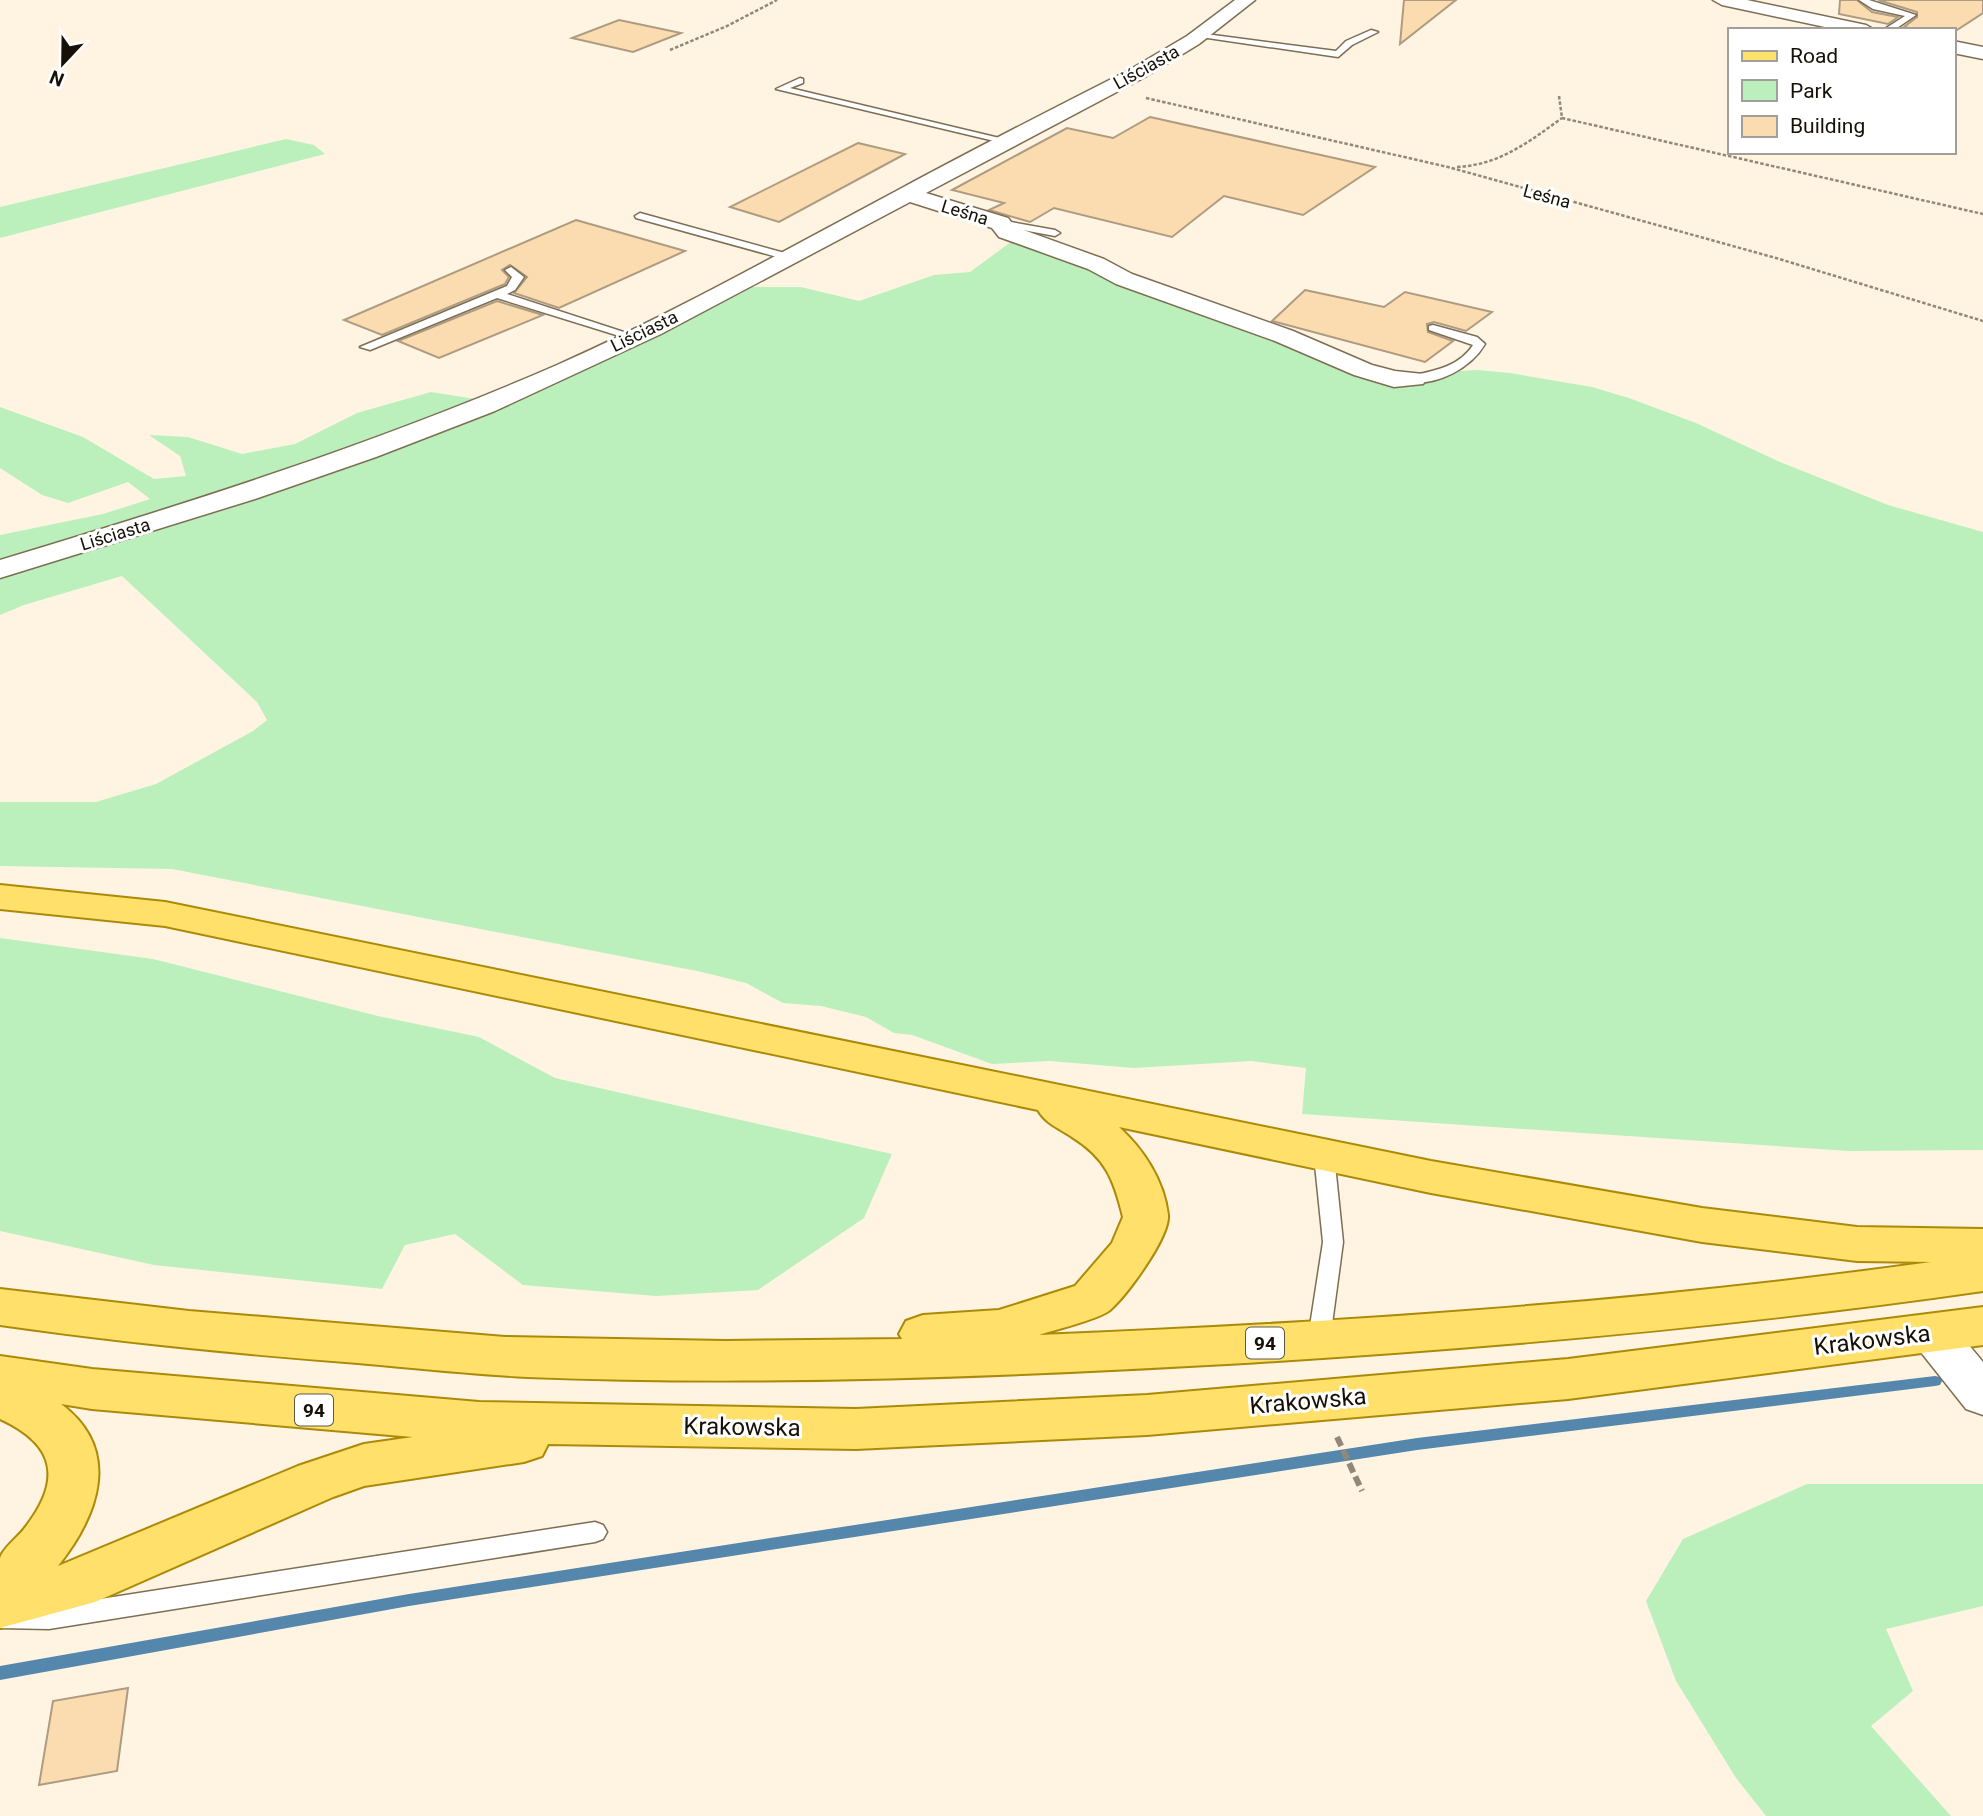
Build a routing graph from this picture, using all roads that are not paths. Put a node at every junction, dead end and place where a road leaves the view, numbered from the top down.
1 (1245, 0) edge
2 (1722, 0) edge
3 (1863, 0) edge
4 (1856, 28) edge
5 (1890, 28) edge
6 (1374, 32) dead end
7 (1198, 36) junction
8 (1955, 47) edge
9 (1983, 53) edge
10 (800, 81) dead end
11 (1007, 141) junction
12 (906, 194) junction
13 (640, 216) dead end
14 (1000, 223) junction
15 (1055, 233) dead end
16 (788, 257) junction
17 (511, 270) dead end
18 (496, 294) junction
19 (1433, 328) dead end
20 (633, 337) junction
21 (366, 347) dead end
22 (1414, 379) joint
23 (0, 569) edge
24 (0, 897) edge
25 (1041, 1098) junction
26 (1324, 1155) junction
27 (1983, 1246) edge
28 (1983, 1273) edge
29 (0, 1307) edge
30 (1983, 1326) edge
31 (1932, 1332) junction
32 (1319, 1339) junction
33 (543, 1358) junction
34 (0, 1376) edge
35 (1983, 1396) edge
36 (0, 1397) edge
37 (630, 1426) junction
38 (595, 1532) dead end
39 (0, 1590) edge
40 (0, 1604) edge
41 (0, 1617) edge

1 - 7 street, Liściasta
2 - 4 street
3 - 5 lane
6 - 7 lane
7 - 11 street, Liściasta
8 - 9 street
10 - 11 lane
11 - 12 street, Liściasta
12 - 14 street, Leśna
12 - 16 street, Liściasta
13 - 16 lane
14 - 15 lane
14 - 22 street, Leśna
16 - 20 street, Liściasta
17 - 18 lane
18 - 20 lane
18 - 21 lane
19 - 22 lane
20 - 23 street, Liściasta
24 - 25 main road
25 - 26 main road
25 - 33 main road
26 - 27 main road
26 - 32 lane
28 - 32 main road, 94
29 - 33 main road, 94
30 - 31 main road, Krakowska / 94
31 - 35 street
31 - 37 main road, Krakowska / 94
32 - 33 main road, 94
34 - 37 main road, 94
36 - 39 main road
37 - 40 main road
38 - 41 lane

